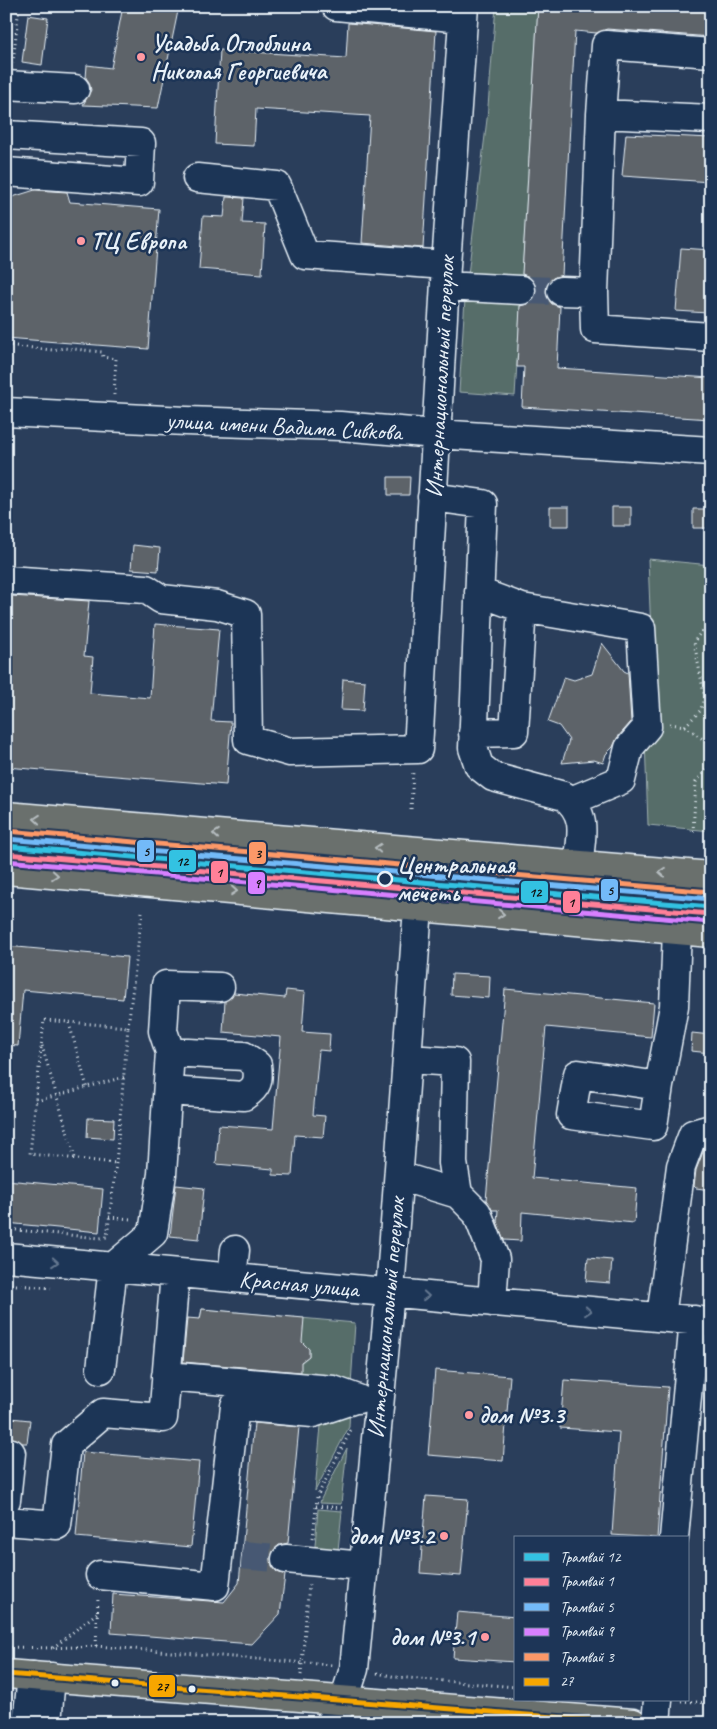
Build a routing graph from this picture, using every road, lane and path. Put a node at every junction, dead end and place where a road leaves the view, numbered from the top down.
1 (336, 6) edge
2 (464, 12) edge
3 (711, 53) edge
4 (6, 85) edge
5 (75, 89) dead end
6 (601, 114) junction
7 (711, 119) edge
8 (6, 135) edge
9 (6, 172) edge
10 (197, 178) dead end
11 (445, 275) junction
12 (521, 290) tunnel mouth
13 (561, 291) tunnel mouth
14 (594, 292) junction
15 (711, 337) edge
16 (6, 345) edge
17 (113, 403) dead end
18 (6, 412) edge
19 (436, 434) junction
20 (711, 451) edge
21 (432, 497) junction
22 (6, 580) edge
23 (479, 592) junction
24 (522, 608) junction
25 (703, 630) dead end
26 (646, 722) junction
27 (685, 726) junction
28 (474, 733) junction
29 (711, 745) edge
30 (711, 764) edge
31 (412, 795) dead end
32 (571, 801) junction
33 (411, 809) dead end
34 (6, 816) edge
35 (693, 832) dead end
36 (578, 865) junction
37 (6, 870) edge
38 (711, 876) edge
39 (418, 907) junction
40 (142, 912) dead end
41 (677, 930) junction
42 (711, 933) edge
43 (220, 987) dead end
44 (711, 989) edge
45 (69, 1022) junction
46 (128, 1026) junction
47 (708, 1030) dead end
48 (42, 1044) junction
49 (170, 1052) junction
50 (408, 1059) junction
51 (124, 1077) junction
52 (659, 1086) dead end
53 (87, 1087) junction
54 (168, 1091) junction
55 (57, 1095) junction
56 (36, 1101) junction
57 (711, 1129) edge
58 (75, 1158) junction
59 (116, 1163) junction
60 (399, 1176) junction
61 (458, 1194) junction
62 (6, 1229) edge
63 (235, 1250) dead end
64 (6, 1257) edge
65 (113, 1267) junction
66 (175, 1273) junction
67 (232, 1278) junction
68 (390, 1292) junction
69 (492, 1302) junction
70 (661, 1317) junction
71 (702, 1321) edge
72 (102, 1368) dead end
73 (166, 1376) junction
74 (367, 1400) junction
75 (352, 1428) dead end
76 (11, 1453) dead end
77 (6, 1500) edge
78 (316, 1506) junction
79 (345, 1508) dead end
80 (6, 1521) edge
81 (674, 1536) edge
82 (298, 1560) junction
83 (364, 1566) junction
84 (100, 1575) joint
85 (97, 1612) junction
86 (96, 1646) junction
87 (6, 1647) edge
88 (52, 1648) junction
89 (302, 1663) junction
90 (354, 1669) junction
91 (30, 1676) edge
92 (514, 1687) edge
93 (299, 1697) junction
94 (690, 1701) edge
95 (658, 1702) edge
96 (711, 1703) edge
97 (337, 1712) edge
98 (522, 1718) edge
99 (27, 1723) edge
100 (47, 1723) edge
101 (633, 1723) edge
102 (656, 1723) edge

1 - 2 street
2 - 11 street, Интернациональный переулок
3 - 6 street
4 - 5 street
6 - 7 street
6 - 14 street
8 - 9 street
10 - 11 street
11 - 12 street
11 - 19 street, Интернациональный переулок
13 - 14 street
14 - 15 street
16 - 17 path
18 - 19 street, улица имени Вадима Сивкова
19 - 20 street, улица имени Вадима Сивкова
19 - 21 street, Интернациональный переулок
21 - 22 street, Интернациональный переулок
21 - 23 street
23 - 24 street
23 - 28 street
24 - 26 street
24 - 28 street
25 - 27 path
26 - 27 path
26 - 32 street
27 - 29 path
28 - 32 street
30 - 35 path
31 - 33 path
32 - 36 street
36 -> 34 main road
38 -> 36 main road
37 -> 39 main road
39 -> 41 main road
39 - 50 street, Интернациональный переулок
40 - 46 path
41 - 42 main road
41 - 52 street
43 - 49 street
44 - 47 path
45 - 46 path
45 - 48 path
45 - 53 path
46 - 51 path
48 - 55 path
48 - 56 path
49 - 54 street
49 - 54 street
50 - 60 street, Интернациональный переулок
50 - 61 street
51 - 53 path
51 - 59 path
53 - 55 path
54 - 65 street
55 - 56 path
55 - 58 path
56 - 58 path
57 - 70 street
58 - 59 path
59 - 62 path
60 - 61 street
60 - 68 street, Интернациональный переулок
61 - 69 street
63 - 67 street
64 -> 65 street, Красная улица
65 - 66 street, Красная улица
65 - 72 street
66 - 67 street, Красная улица
66 - 73 street
67 - 68 street, Красная улица
68 -> 69 street, Красная улица
68 - 74 street, Интернациональный переулок
69 -> 70 street, Красная улица
70 - 71 street, Красная улица
71 - 81 street
73 - 74 street
73 - 80 street
74 - 83 street, Интернациональный переулок
74 - 84 street
75 - 78 path
76 - 77 street
78 - 79 path
78 - 82 path
82 - 83 street
82 - 89 path
83 - 90 street, Интернациональный переулок
84 - 85 path
85 - 86 path
85 - 88 path
86 - 88 path
86 - 89 path
87 - 88 path
89 - 93 path
90 - 92 path
90 - 97 street, Интернациональный переулок
91 - 93 main road
91 - 99 street
91 - 100 street
93 - 97 main road
94 - 96 path
95 - 102 street
97 - 98 main road
98 - 101 main road

